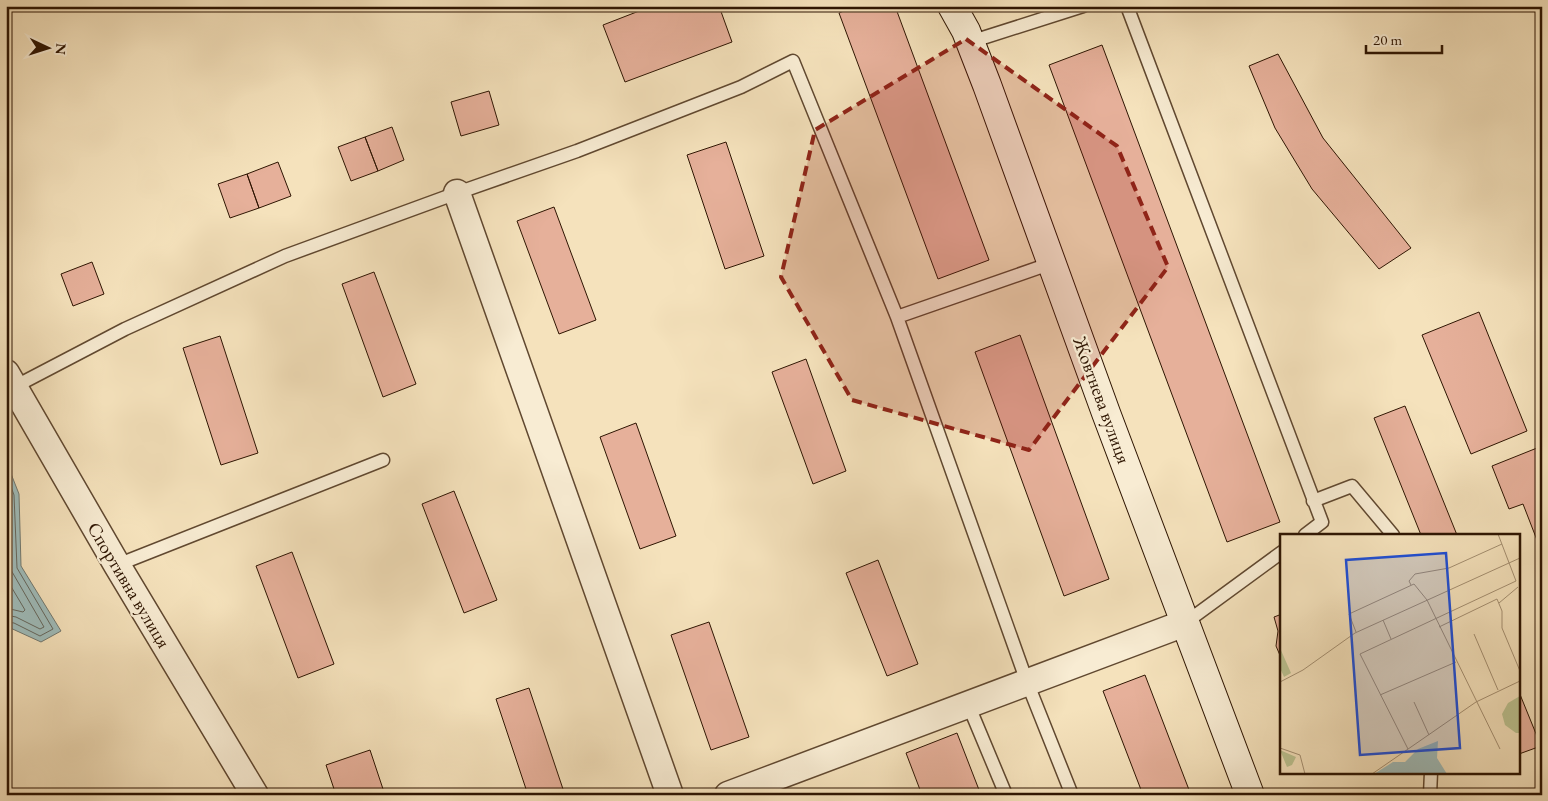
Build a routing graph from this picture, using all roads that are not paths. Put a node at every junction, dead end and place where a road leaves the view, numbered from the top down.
1 (952, 6) edge
2 (1083, 6) edge
3 (1127, 6) edge
4 (970, 42) junction
5 (457, 192) junction
6 (1052, 263) junction
7 (897, 317) junction
8 (10, 380) edge
9 (383, 460) dead end
10 (1313, 501) junction
11 (1306, 534) edge
12 (1392, 534) edge
13 (1280, 553) edge
14 (117, 565) junction
15 (1185, 623) junction
16 (1027, 682) junction
17 (968, 704) junction
18 (1431, 774) edge
19 (255, 795) edge
20 (670, 795) edge
21 (728, 795) edge
22 (1006, 795) edge
23 (1072, 795) edge
24 (1250, 795) edge
25 (1430, 795) edge

1 - 4 main road, Жовтнева вулиця
2 - 4 lane
3 - 10 lane
4 - 6 main road, Жовтнева вулиця
5 - 7 lane
5 - 8 lane
5 - 20 street
6 - 7 lane
6 - 15 main road, Жовтнева вулиця
7 - 16 lane
8 - 14 street, Спортивна вулиця
9 - 14 lane
10 - 11 lane
10 - 12 lane
13 - 15 lane
14 - 19 street, Спортивна вулиця
15 - 16 street
15 - 24 main road, Жовтнева вулиця
16 - 17 street
16 - 23 lane
17 - 21 street
17 - 22 lane
18 - 25 lane

